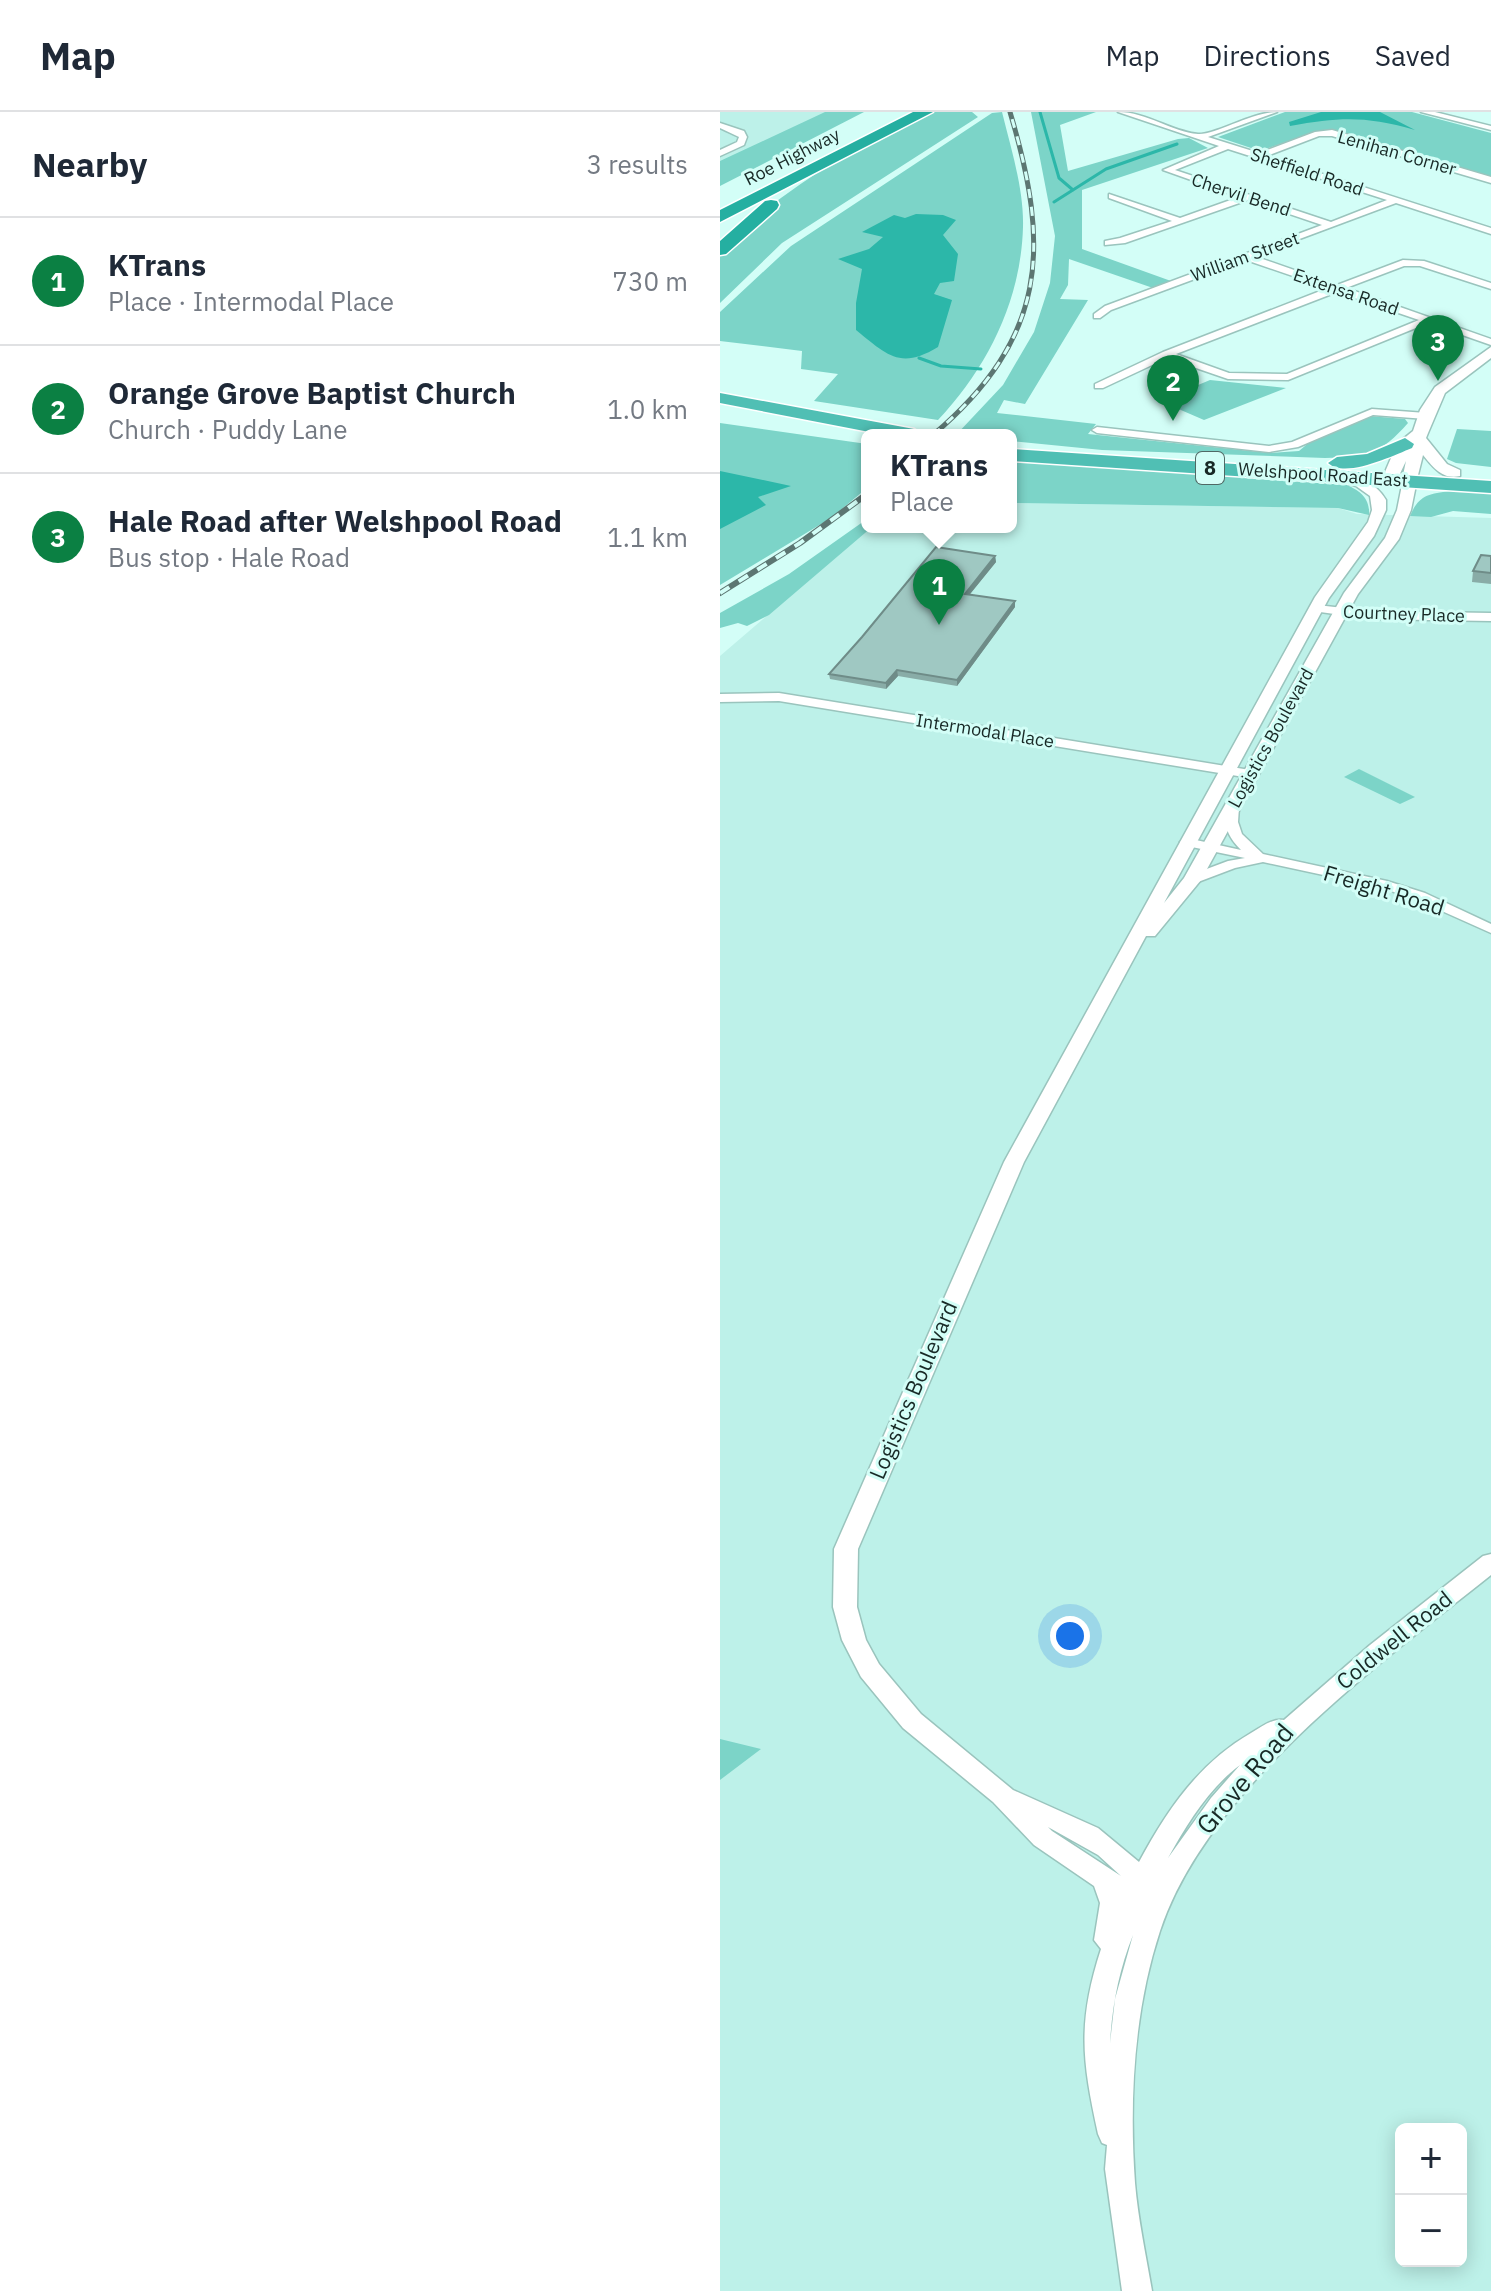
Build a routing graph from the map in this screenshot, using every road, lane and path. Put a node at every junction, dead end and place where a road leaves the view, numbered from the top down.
1 (893, 112) edge
2 (925, 112) edge
3 (1122, 112) edge
4 (1425, 112) edge
5 (1268, 113) edge
6 (720, 125) edge
7 (1491, 128) edge
8 (887, 131) junction
9 (1199, 137) junction
10 (1227, 146) junction
11 (720, 153) edge
12 (805, 156) junction
13 (1259, 156) junction
14 (1491, 180) edge
15 (734, 190) dead end
16 (1112, 196) dead end
17 (1248, 197) junction
18 (1394, 201) junction
19 (720, 204) edge
20 (720, 217) edge
21 (1181, 221) junction
22 (1332, 225) junction
23 (1491, 231) edge
24 (1108, 243) dead end
25 (720, 250) edge
26 (1247, 257) junction
27 (1491, 286) edge
28 (1336, 289) junction
29 (1097, 316) dead end
30 (1427, 320) junction
31 (1491, 342) edge
32 (1491, 351) edge
33 (1167, 354) junction
34 (1099, 386) dead end
35 (720, 398) edge
36 (720, 413) edge
37 (1426, 416) junction
38 (881, 429) edge
39 (1097, 430) dead end
40 (861, 435) edge
41 (1414, 439) junction
42 (1017, 447) edge
43 (1017, 455) edge
44 (1316, 464) junction
45 (1454, 473) junction
46 (1333, 475) junction
47 (1491, 476) edge
48 (1403, 485) junction
49 (1491, 489) edge
50 (1317, 609) junction
51 (1342, 612) junction
52 (1491, 617) edge
53 (720, 698) edge
54 (1227, 771) junction
55 (1250, 774) junction
56 (1232, 807) junction
57 (1187, 842) junction
58 (1211, 846) junction
59 (1274, 861) junction
60 (1193, 879) junction
61 (1491, 929) edge
62 (1126, 959) junction
63 (1491, 1562) edge
64 (1298, 1718) junction
65 (1002, 1795) junction
66 (1167, 1837) junction
67 (1118, 1855) junction
68 (1181, 1862) junction
69 (1106, 1882) junction
70 (1142, 1889) junction
71 (1153, 1919) junction
72 (1096, 2046) junction
73 (1121, 2180) junction
74 (1137, 2291) edge

1 - 12 highway, Roe Highway
2 - 8 highway, Roe Highway
3 - 9 street, Sheffield Road
4 - 7 street
5 - 9 street
6 - 11 street
8 - 20 highway, Roe Highway
8 - 25 highway
9 - 10 street, Sheffield Road
10 - 13 street, Sheffield Road
10 - 17 street, Chervil Bend
12 - 15 highway
12 - 19 highway, Roe Highway
13 - 14 street, Lenihan Corner
13 - 18 street, Sheffield Road
16 - 21 street
17 - 21 street
17 - 22 street, Chervil Bend
18 - 22 street, William Street
18 - 23 street, Sheffield Road
21 - 24 street
22 - 26 street, William Street
26 - 28 street, Extensa Road
26 - 29 street, William Street
27 - 28 street
28 - 30 street, Extensa Road
28 - 33 street
30 - 31 street, Extensa Road
30 - 33 street
32 - 37 main road
33 - 34 street
35 - 38 highway
36 - 40 highway
37 - 39 street
37 - 41 main road
41 - 44 highway
41 - 45 main road
41 - 48 main road
42 - 44 highway, Welshpool Road East / 8
43 - 46 highway, Welshpool Road East / 8
44 - 48 highway, Welshpool Road East / 8
45 - 47 highway, Welshpool Road East / 8
45 - 48 highway, Welshpool Road East / 8
46 - 48 highway, Welshpool Road East / 8
46 - 50 street, Logistics Boulevard
48 - 49 highway, 8
48 - 51 street, Logistics Boulevard
50 - 51 street, Courtney Place
50 - 54 street, Logistics Boulevard
51 - 52 street, Courtney Place
51 - 55 street, Logistics Boulevard
53 - 54 street, Intermodal Place
54 - 55 street, Intermodal Place
54 - 57 street, Logistics Boulevard
55 - 56 street, Logistics Boulevard
56 - 58 street, Logistics Boulevard
56 - 59 street, Freight Road
57 - 58 street, Freight Road
57 - 62 street, Logistics Boulevard
58 - 59 street, Freight Road
58 - 60 street, Logistics Boulevard
59 - 60 street, Freight Road
59 - 61 street, Freight Road
60 - 62 street, Logistics Boulevard
62 - 65 street, Logistics Boulevard
63 - 64 street, Coldwell Road
64 - 66 street, Grove Road
64 - 68 street, Grove Road
65 - 67 street, Logistics Boulevard
65 - 69 street, Logistics Boulevard
66 - 67 street, Grove Road
66 - 70 street, Grove Road
67 - 70 street
68 - 70 street, Grove Road
68 - 71 street, Grove Road
69 - 70 street
69 - 72 street, Grove Road
70 - 71 street
70 - 72 street, Grove Road
71 - 73 street, Grove Road
72 - 73 street, Grove Road
73 - 74 street, Grove Road

